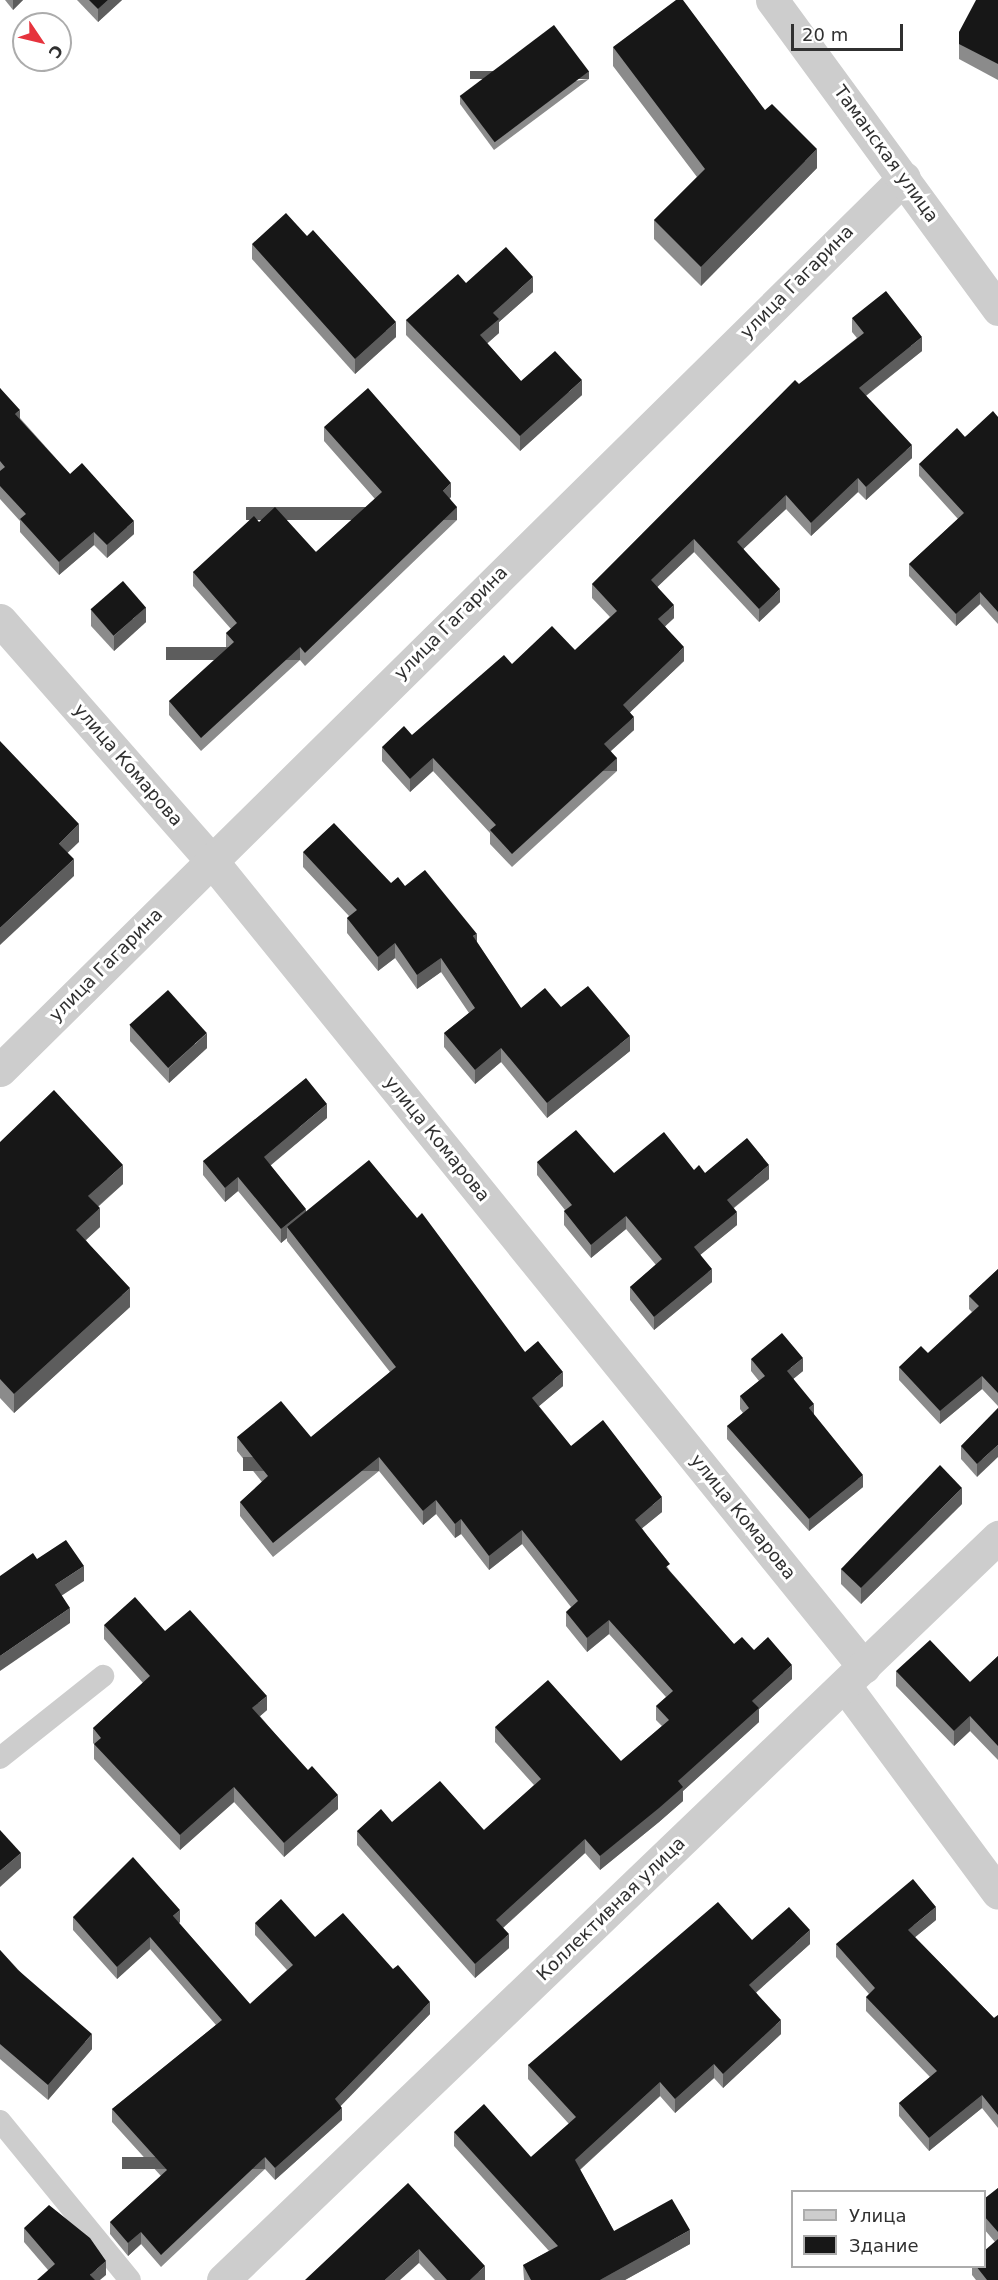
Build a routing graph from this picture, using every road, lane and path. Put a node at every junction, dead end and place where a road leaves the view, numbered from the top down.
1 (772, 0) edge
2 (904, 178) junction
3 (998, 309) edge
4 (0, 620) edge
5 (211, 860) junction
6 (0, 1070) edge
7 (998, 1537) edge
8 (102, 1676) dead end
9 (855, 1677) junction
10 (0, 1758) edge
11 (998, 1893) edge
12 (0, 2121) edge
13 (130, 2280) edge
14 (223, 2280) edge

1 - 2 street, Таманская улица
2 - 3 street, Таманская улица
2 - 5 street, улица Гагарина
4 - 5 street, улица Комарова
5 - 6 street, улица Гагарина
5 - 9 street, улица Комарова
7 - 9 street, Коллективная улица
8 - 10 lane
9 - 11 street, улица Комарова
9 - 14 street, Коллективная улица
12 - 13 lane

